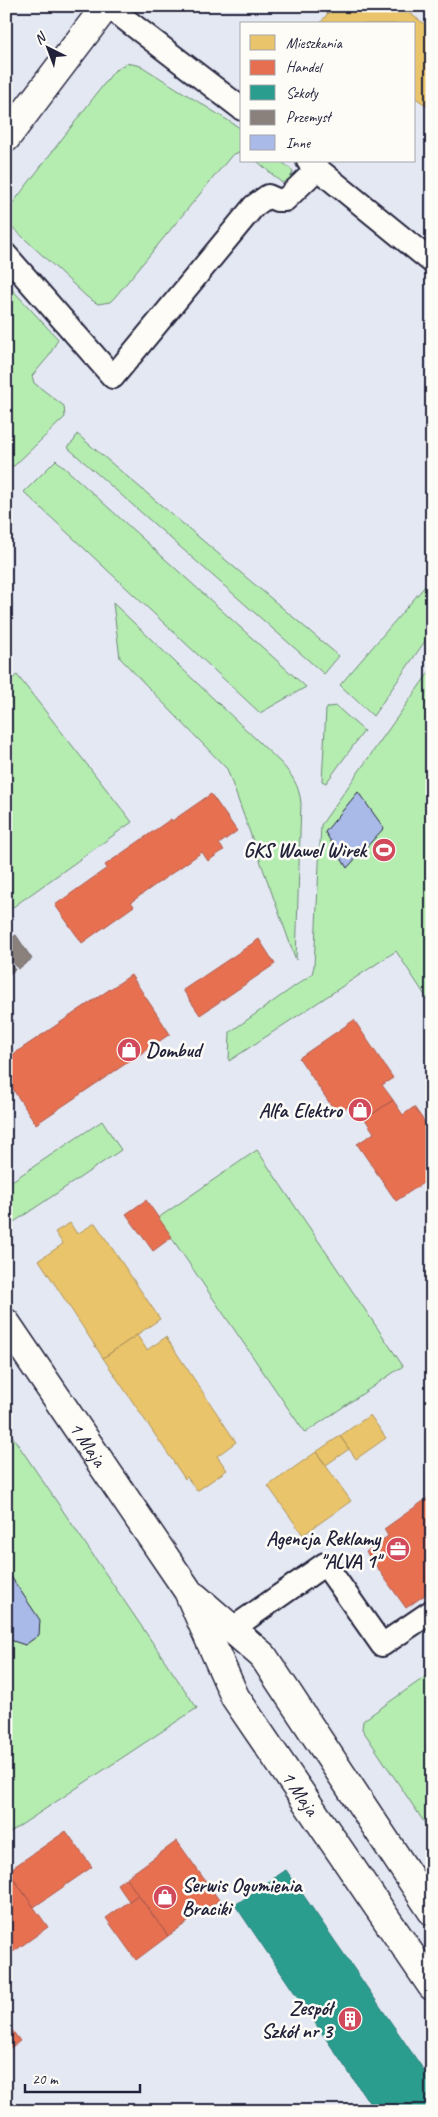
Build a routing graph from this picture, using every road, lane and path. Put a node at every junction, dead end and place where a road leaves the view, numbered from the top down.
1 (107, 6) edge
2 (240, 107) edge
3 (6, 138) edge
4 (312, 165) edge
5 (6, 255) edge
6 (432, 262) edge
7 (6, 1323) edge
8 (188, 1591) junction
9 (432, 1611) edge
10 (232, 1629) junction
11 (432, 1911) edge
12 (432, 1986) edge

1 - 2 lane
1 - 3 street
4 - 5 lane
4 - 6 lane
7 - 8 street, 1 Maja
8 - 10 street, 1 Maja
8 - 12 street, 1 Maja
9 - 10 lane
10 - 11 street, 1 Maja

